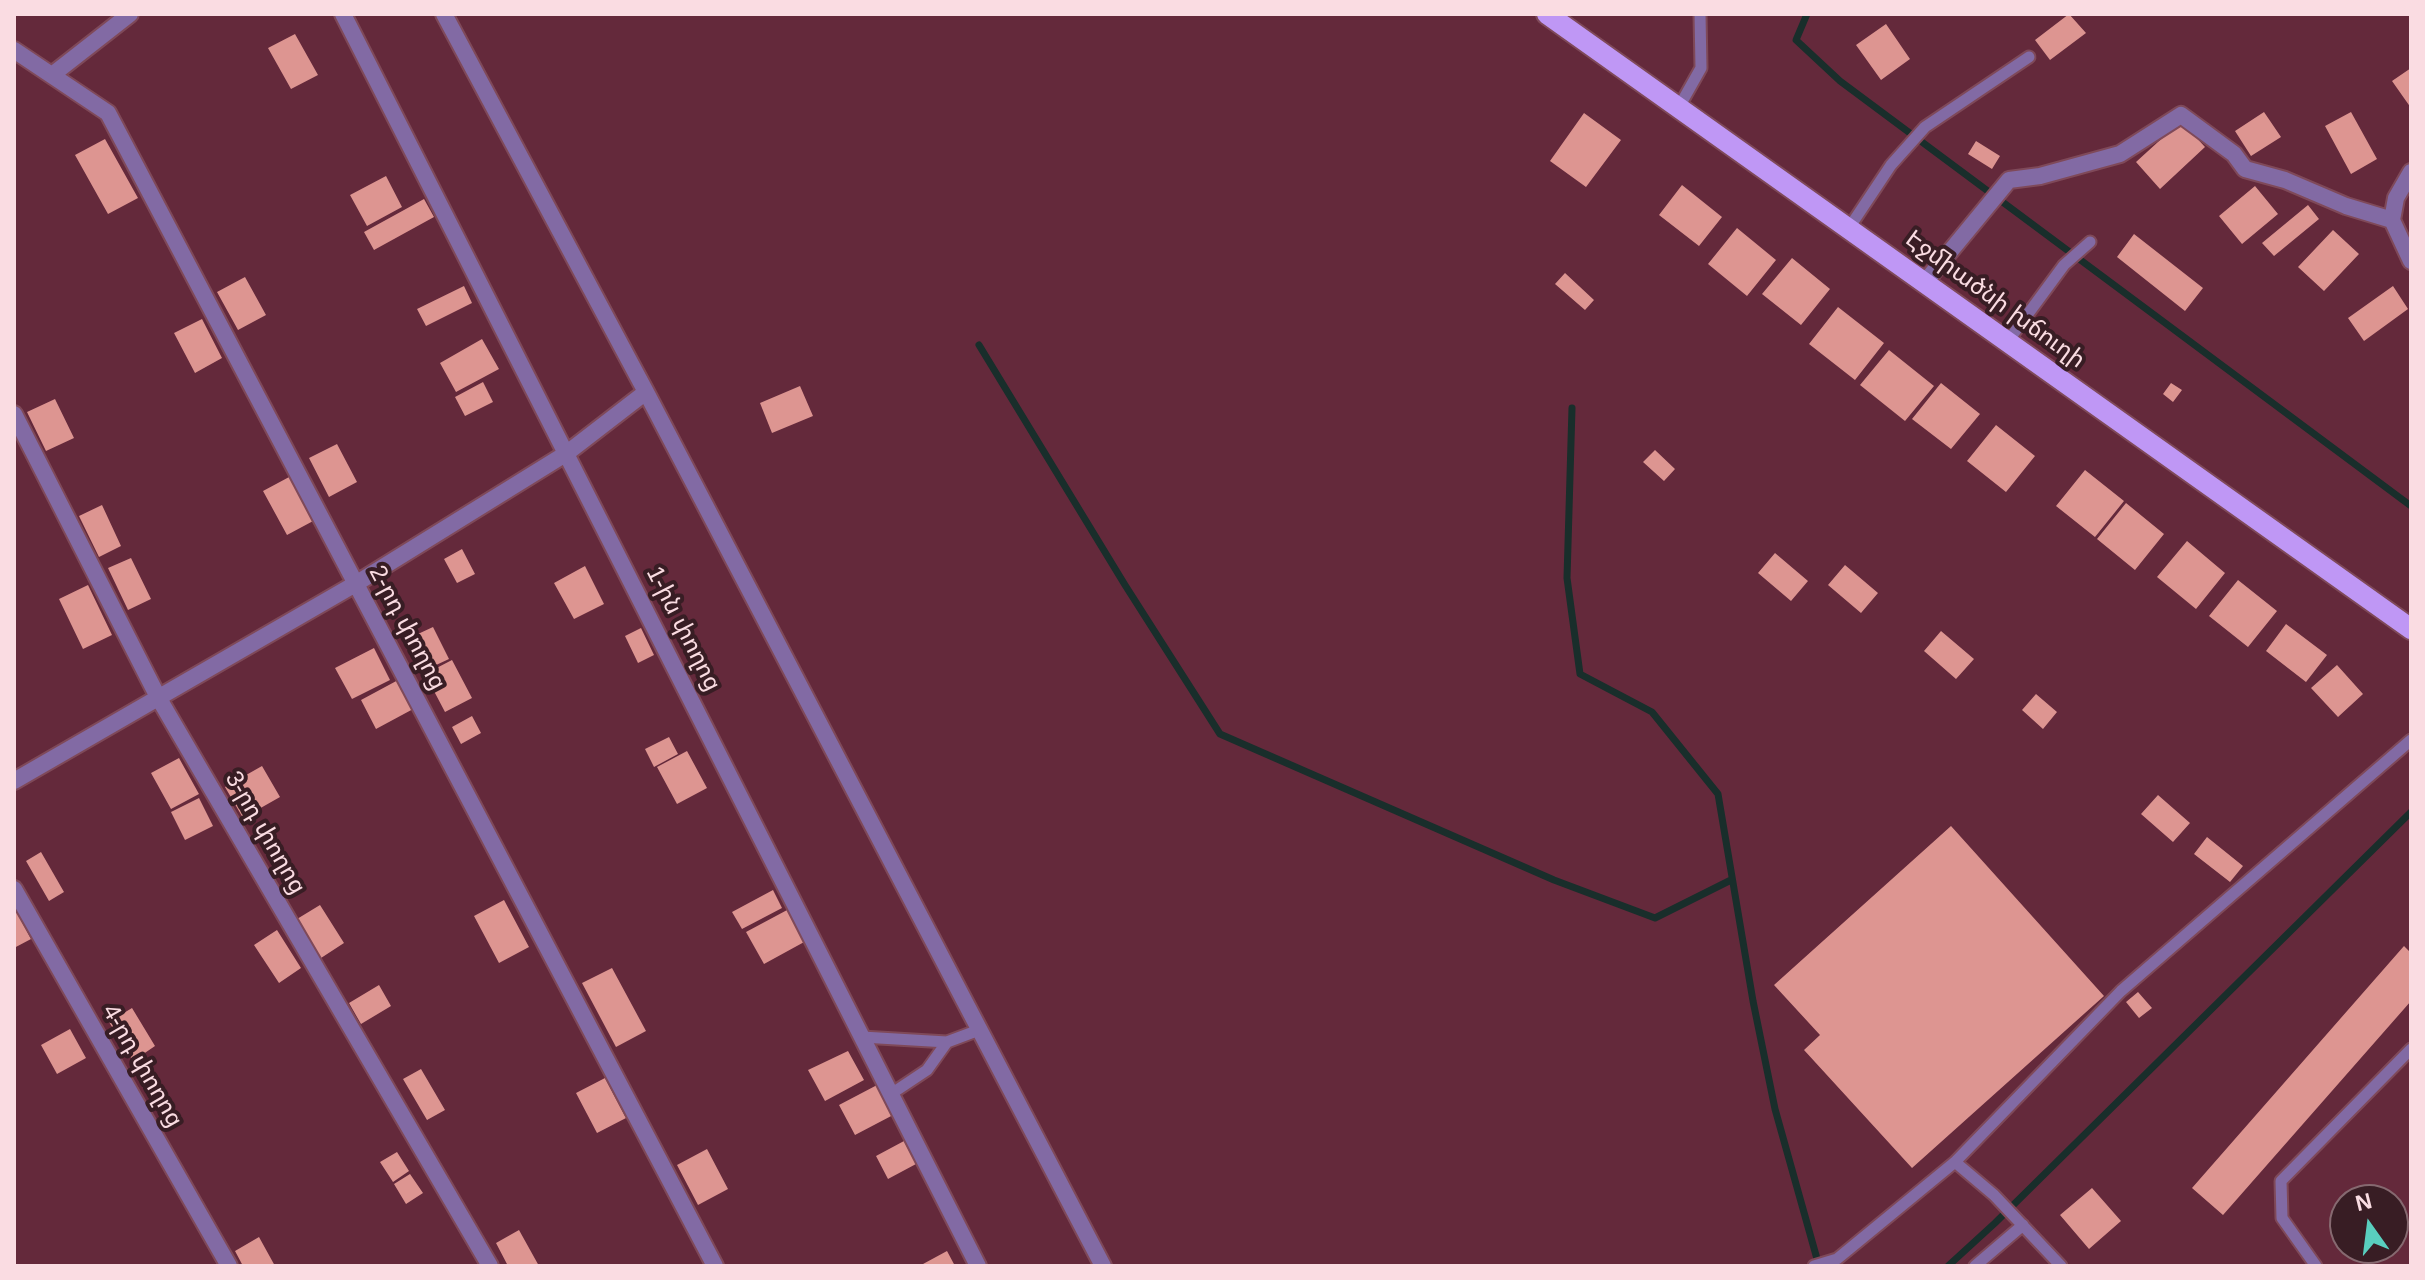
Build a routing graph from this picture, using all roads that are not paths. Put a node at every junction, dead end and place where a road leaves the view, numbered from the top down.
1 (130, 14) edge
2 (343, 14) edge
3 (444, 14) edge
4 (1547, 14) edge
5 (1700, 14) edge
6 (14, 50) edge
7 (2029, 57) dead end
8 (52, 75) junction
9 (1679, 107) junction
10 (2411, 172) edge
11 (2392, 220) junction
12 (1849, 228) junction
13 (2090, 242) dead end
14 (2411, 261) edge
15 (1925, 282) junction
16 (2008, 341) junction
17 (646, 392) junction
18 (14, 414) edge
19 (567, 453) junction
20 (357, 583) junction
21 (2411, 629) edge
22 (158, 697) junction
23 (2411, 740) edge
24 (14, 781) edge
25 (14, 889) edge
26 (979, 1030) junction
27 (862, 1037) junction
28 (947, 1042) junction
29 (2411, 1049) edge
30 (891, 1094) junction
31 (1955, 1162) junction
32 (2023, 1225) junction
33 (229, 1266) edge
34 (490, 1266) edge
35 (715, 1266) edge
36 (978, 1266) edge
37 (1103, 1266) edge
38 (1814, 1266) edge
39 (1975, 1266) edge
40 (2061, 1266) edge
41 (2316, 1266) edge

1 - 8 street
2 - 19 street, 1-ին փողոց
3 - 17 street
4 - 9 main road, Էջմիածնի խճուղի
5 - 9 lane
6 - 8 street, 2-րդ փողոց
7 - 12 lane
8 - 20 street, 2-րդ փողոց
9 - 12 main road, Էջմիածնի խճուղի
10 - 11 street
11 - 14 street
11 - 15 street
12 - 15 main road, Էջմիածնի խճուղի
13 - 16 lane
15 - 16 main road, Էջմիածնի խճուղի
16 - 21 main road, Էջմիածնի խճուղի
17 - 19 street
17 - 26 street
18 - 22 street, 3-րդ փողոց
19 - 20 street
19 - 27 street, 1-ին փողոց
20 - 22 street
20 - 35 street, 2-րդ փողոց
22 - 24 street
22 - 34 street, 3-րդ փողոց
23 - 31 lane
25 - 33 street, 4-րդ փողոց
26 - 28 lane
26 - 37 street
27 - 28 lane
27 - 30 street, 1-ին փողոց
28 - 30 lane
29 - 41 lane
30 - 36 street, 1-ին փողոց
31 - 32 lane
31 - 38 lane
32 - 39 lane
32 - 40 lane

